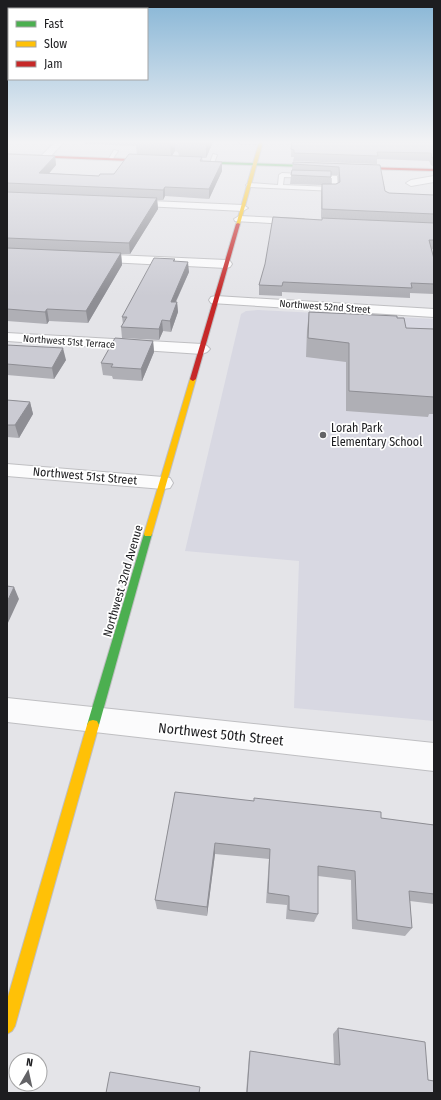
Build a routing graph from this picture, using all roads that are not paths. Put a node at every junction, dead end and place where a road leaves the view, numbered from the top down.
1 (247, 193) edge
2 (117, 202) edge
3 (243, 208) junction
4 (239, 219) junction
5 (317, 223) edge
6 (78, 257) edge
7 (226, 264) junction
8 (216, 300) junction
9 (434, 313) edge
10 (7, 337) edge
11 (202, 349) junction
12 (7, 470) edge
13 (163, 483) junction
14 (7, 710) edge
15 (96, 720) junction
16 (434, 757) edge
17 (7, 1026) edge

1 - 3 main road, Northwest 32nd Avenue
2 - 3 street
3 - 4 main road, Northwest 32nd Avenue
4 - 5 street
4 - 7 main road, Northwest 32nd Avenue
6 - 7 street
7 - 8 main road, Northwest 32nd Avenue
8 - 9 street, Northwest 52nd Street
8 - 11 main road, Northwest 32nd Avenue
10 - 11 street, Northwest 51st Terrace
11 - 13 main road, Northwest 32nd Avenue
12 - 13 street, Northwest 51st Street
13 - 15 main road, Northwest 32nd Avenue
14 - 15 street, Northwest 50th Street
15 - 16 street, Northwest 50th Street
15 - 17 main road, Northwest 32nd Avenue

